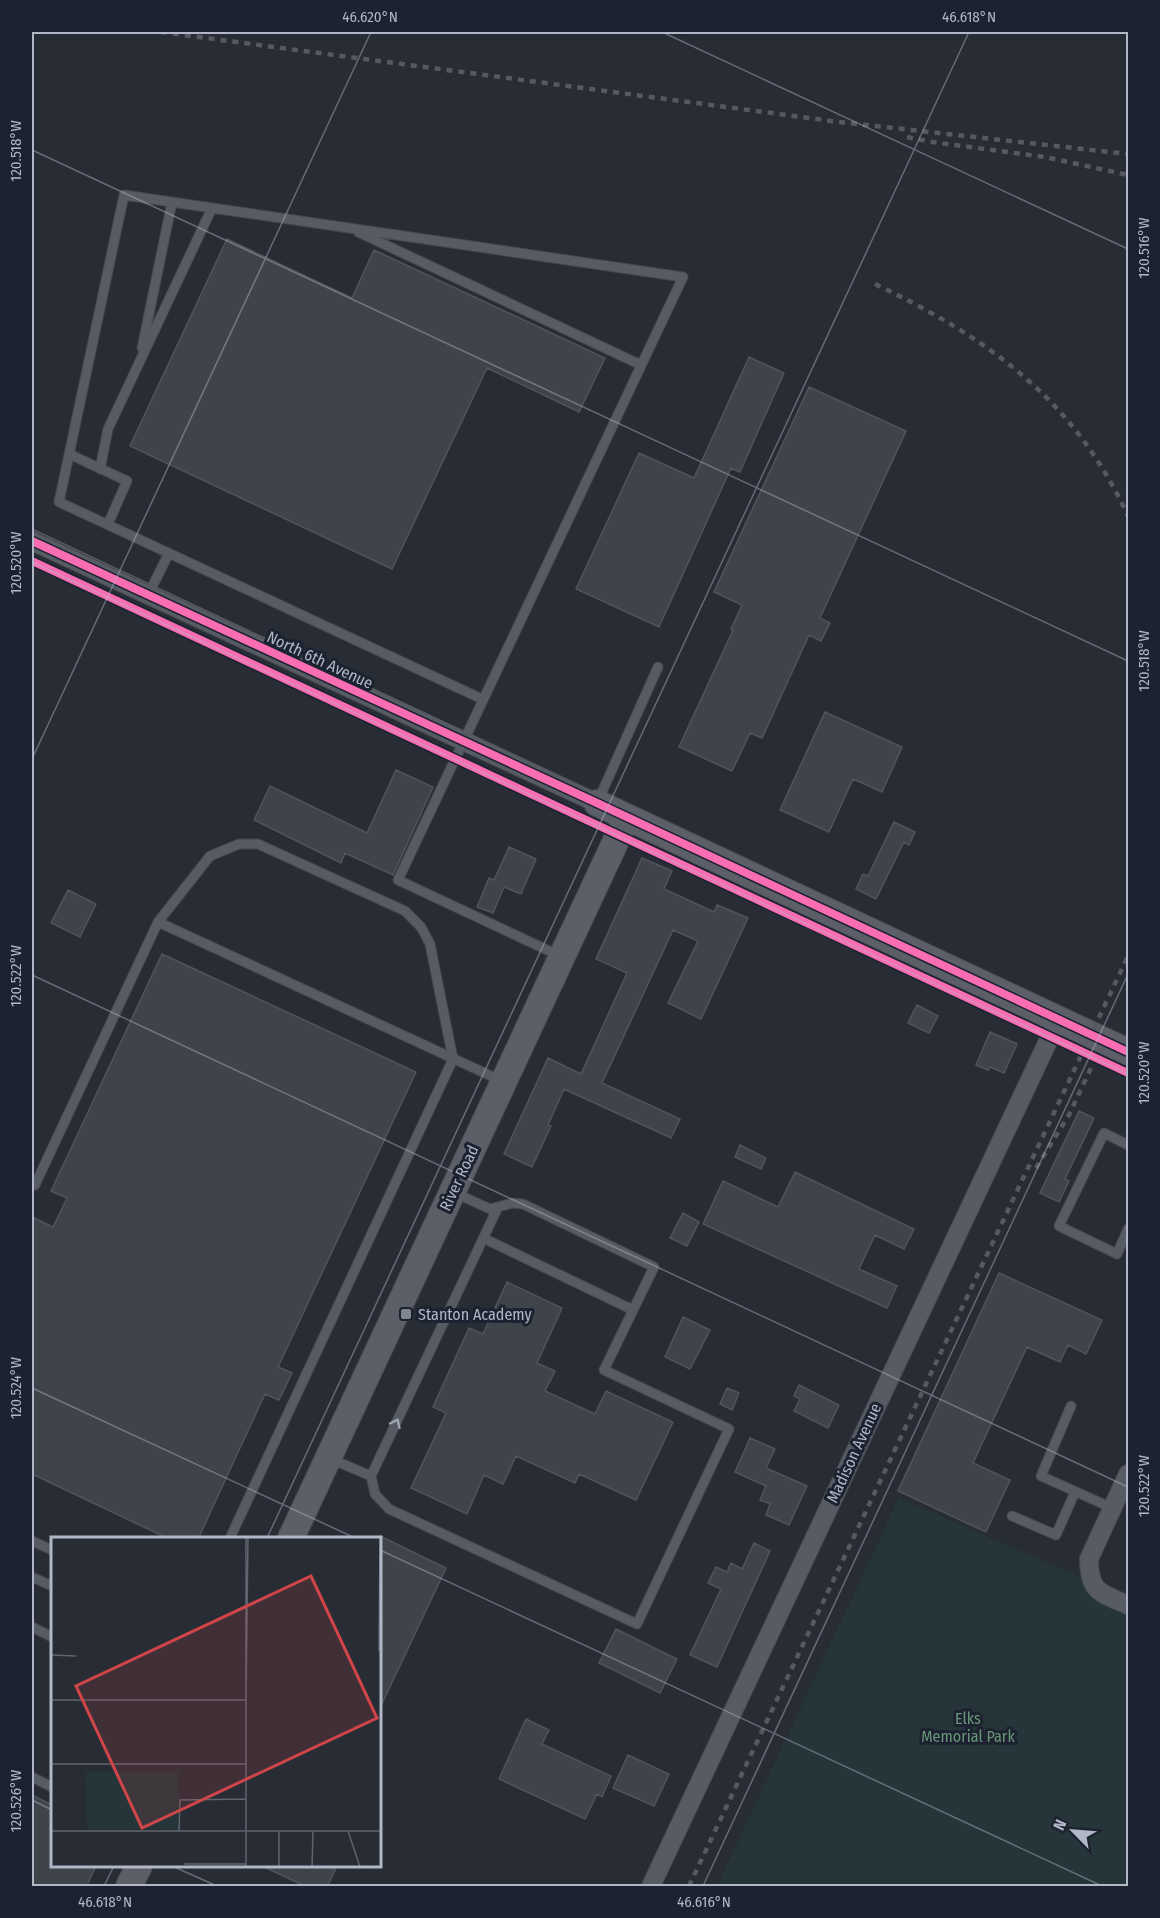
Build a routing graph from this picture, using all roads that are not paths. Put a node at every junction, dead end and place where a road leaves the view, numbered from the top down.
1 (172, 202) junction
2 (212, 208) junction
3 (347, 227) junction
4 (139, 362) junction
5 (641, 365) junction
6 (69, 454) junction
7 (100, 469) junction
8 (108, 524) junction
9 (32, 541) edge
10 (169, 553) junction
11 (148, 596) junction
12 (658, 667) dead end
13 (482, 699) junction
14 (462, 741) junction
15 (597, 803) junction
16 (627, 817) junction
17 (158, 922) junction
18 (562, 957) junction
19 (1058, 1020) junction
20 (1128, 1052) edge
21 (453, 1059) junction
22 (504, 1082) junction
23 (1128, 1145) edge
24 (32, 1183) edge
25 (453, 1192) junction
26 (498, 1207) junction
27 (1128, 1229) edge
28 (483, 1238) junction
29 (633, 1310) junction
30 (1071, 1406) dead end
31 (329, 1458) junction
32 (1128, 1474) edge
33 (371, 1476) junction
34 (1076, 1492) junction
35 (1112, 1508) junction
36 (1012, 1516) dead end
37 (231, 1537) edge
38 (292, 1537) edge
39 (32, 1541) edge
40 (51, 1550) edge
41 (32, 1577) edge
42 (51, 1586) edge
43 (1128, 1605) edge
44 (32, 1627) edge
45 (51, 1636) edge
46 (32, 1777) edge
47 (51, 1786) edge
48 (139, 1867) edge
49 (129, 1887) edge
50 (651, 1887) edge

1 - 2 lane
1 - 4 lane
1 - 6 lane
2 - 3 lane
2 - 4 lane
3 - 5 lane
3 - 5 lane
4 - 7 lane
5 - 13 lane
6 - 7 lane
6 - 8 lane
7 - 8 lane
8 - 10 lane
9 - 11 street, North 6th Avenue
10 - 11 lane
10 - 13 lane
11 - 14 street, North 6th Avenue
12 - 15 lane
13 - 14 lane
14 - 15 street, North 6th Avenue
14 - 18 lane
15 - 16 street
16 - 18 street, River Road
16 - 19 street
17 - 21 lane
17 - 21 lane
17 - 24 lane
18 - 22 street, River Road
19 - 20 street
19 - 50 street, Madison Avenue
21 - 22 lane
21 - 37 lane
22 - 25 street, River Road
23 - 27 lane
25 - 26 lane
25 - 31 street, River Road
26 - 28 lane
26 - 29 lane
28 - 29 lane
33 -> 28 lane
29 - 33 lane
30 - 34 lane
31 - 33 lane
31 - 38 street, River Road
32 - 35 street
34 - 35 lane
34 - 36 lane
35 - 43 street
39 - 40 lane
41 - 42 lane
44 - 45 lane
46 - 47 lane
48 - 49 street

